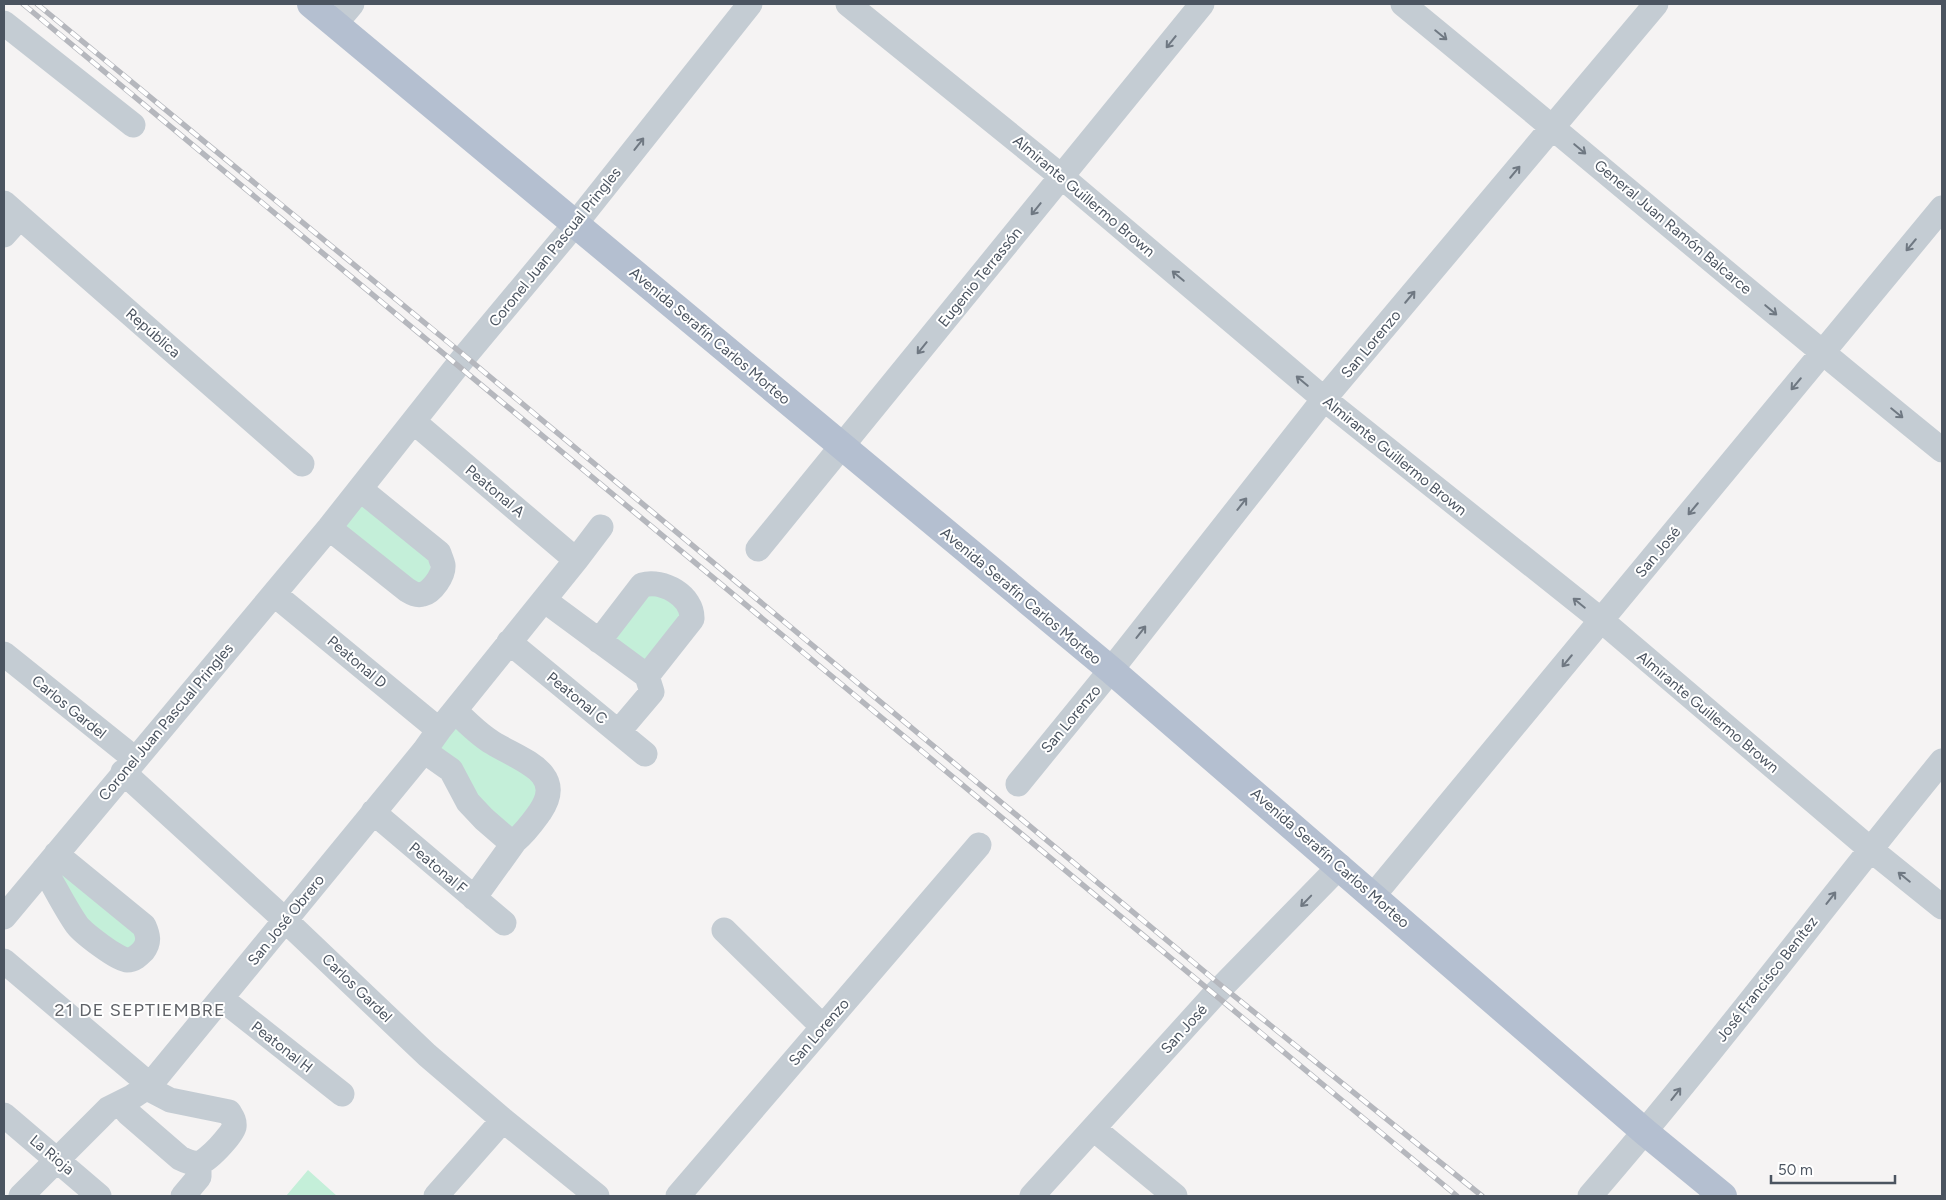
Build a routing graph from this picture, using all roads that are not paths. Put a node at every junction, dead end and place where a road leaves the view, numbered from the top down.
1 (312, 4) edge
2 (750, 4) edge
3 (848, 4) edge
4 (1202, 4) edge
5 (1403, 4) edge
6 (1656, 4) edge
7 (344, 14) edge
8 (4, 23) edge
9 (133, 125) dead end
10 (1554, 127) junction
11 (1062, 177) junction
12 (1942, 208) edge
13 (12, 210) edge
14 (576, 223) junction
15 (4, 235) edge
16 (1822, 353) junction
17 (1324, 399) junction
18 (414, 422) junction
19 (842, 446) junction
20 (1942, 450) edge
21 (302, 464) dead end
22 (360, 489) junction
23 (601, 527) dead end
24 (329, 528) junction
25 (758, 549) dead end
26 (576, 560) junction
27 (274, 594) junction
28 (544, 600) junction
29 (1601, 620) junction
30 (599, 641) junction
31 (509, 642) junction
32 (4, 654) edge
33 (1111, 670) junction
34 (647, 676) junction
35 (455, 711) junction
36 (439, 730) junction
37 (618, 731) junction
38 (424, 750) junction
39 (645, 754) dead end
40 (1942, 761) edge
41 (129, 766) junction
42 (1018, 784) dead end
43 (372, 812) junction
44 (515, 841) junction
45 (979, 845) dead end
46 (1870, 849) junction
47 (1340, 866) junction
48 (1373, 896) junction
49 (474, 898) junction
50 (1942, 907) edge
51 (4, 917) edge
52 (285, 920) junction
53 (504, 923) dead end
54 (724, 930) dead end
55 (4, 961) edge
56 (222, 999) junction
57 (823, 1027) junction
58 (148, 1087) junction
59 (342, 1094) dead end
60 (120, 1103) junction
61 (4, 1115) edge
62 (503, 1120) junction
63 (1094, 1129) junction
64 (1645, 1132) junction
65 (57, 1159) junction
66 (199, 1163) junction
67 (21, 1196) edge
68 (99, 1196) edge
69 (183, 1196) edge
70 (436, 1196) edge
71 (597, 1196) edge
72 (678, 1196) edge
73 (1032, 1196) edge
74 (1174, 1196) edge
75 (1590, 1196) edge
76 (1723, 1196) edge

1 - 7 main road, Avenida Serafín Carlos Morteo
14 -> 2 street, Coronel Juan Pascual Pringles
3 - 11 street, Almirante Guillermo Brown
4 -> 11 street, Eugenio Terrassón
5 -> 10 street, General Juan Ramón Balcarce
6 - 10 street, San Lorenzo
7 - 14 main road, Avenida Serafín Carlos Morteo
8 - 9 street
10 -> 16 street, General Juan Ramón Balcarce
17 -> 10 street, San Lorenzo
17 -> 11 street, Almirante Guillermo Brown
11 -> 19 street, Eugenio Terrassón
12 -> 16 street, San José
13 - 15 street
13 - 21 street, República
14 - 18 street, Coronel Juan Pascual Pringles
14 - 19 main road, Avenida Serafín Carlos Morteo
16 -> 20 street, General Juan Ramón Balcarce
16 -> 29 street, San José
29 -> 17 street, Almirante Guillermo Brown
33 -> 17 street, San Lorenzo
18 - 22 street, Coronel Juan Pascual Pringles
18 - 26 street, Peatonal A
19 - 25 street, Eugenio Terrassón
19 - 33 main road, Avenida Serafín Carlos Morteo
22 - 24 street, Coronel Juan Pascual Pringles
22 - 24 street
23 - 26 street, San José Obrero
24 - 27 street, Coronel Juan Pascual Pringles
26 - 28 street, San José Obrero
27 - 36 street, Peatonal D
27 - 41 street, Coronel Juan Pascual Pringles
28 - 30 street
28 - 31 street, San José Obrero
29 - 46 street, Almirante Guillermo Brown
29 -> 48 street, San José
30 - 34 street
30 - 34 street
31 - 35 street, San José Obrero
31 - 37 street, Peatonal C
32 - 41 street, Carlos Gardel
33 - 42 street, San Lorenzo
33 - 47 main road, Avenida Serafín Carlos Morteo
34 - 37 street
35 - 36 street, San José Obrero
35 - 44 street
36 - 38 street, San José Obrero
37 - 39 street, Peatonal C
38 - 43 street, San José Obrero
38 - 44 street
40 - 46 street, José Francisco Benítez
41 - 51 street, Coronel Juan Pascual Pringles
41 - 52 street, Carlos Gardel
43 - 49 street, Peatonal F
43 - 52 street, San José Obrero
44 - 49 street
45 - 57 street, San Lorenzo
50 -> 46 street, Almirante Guillermo Brown
64 -> 46 street, José Francisco Benítez
47 - 48 main road, Avenida Serafín Carlos Morteo
47 -> 63 street, San José
48 - 64 main road, Avenida Serafín Carlos Morteo
49 - 53 street, Peatonal F
52 - 56 street, San José Obrero
52 - 62 street, Carlos Gardel
54 - 57 street
55 - 58 street
56 - 58 street, San José Obrero
56 - 59 street, Peatonal H
57 - 72 street, San Lorenzo
58 - 60 street, San José Obrero
58 - 66 street
60 - 65 street, San José Obrero
60 - 66 street
61 - 65 street, La Rioja
62 - 70 street
62 - 71 street, Carlos Gardel
63 - 73 street, San José
63 - 74 street
64 - 75 street, José Francisco Benítez
64 - 76 main road, Avenida Serafín Carlos Morteo
65 - 67 street, San José Obrero
65 - 68 street, La Rioja
66 - 69 street

